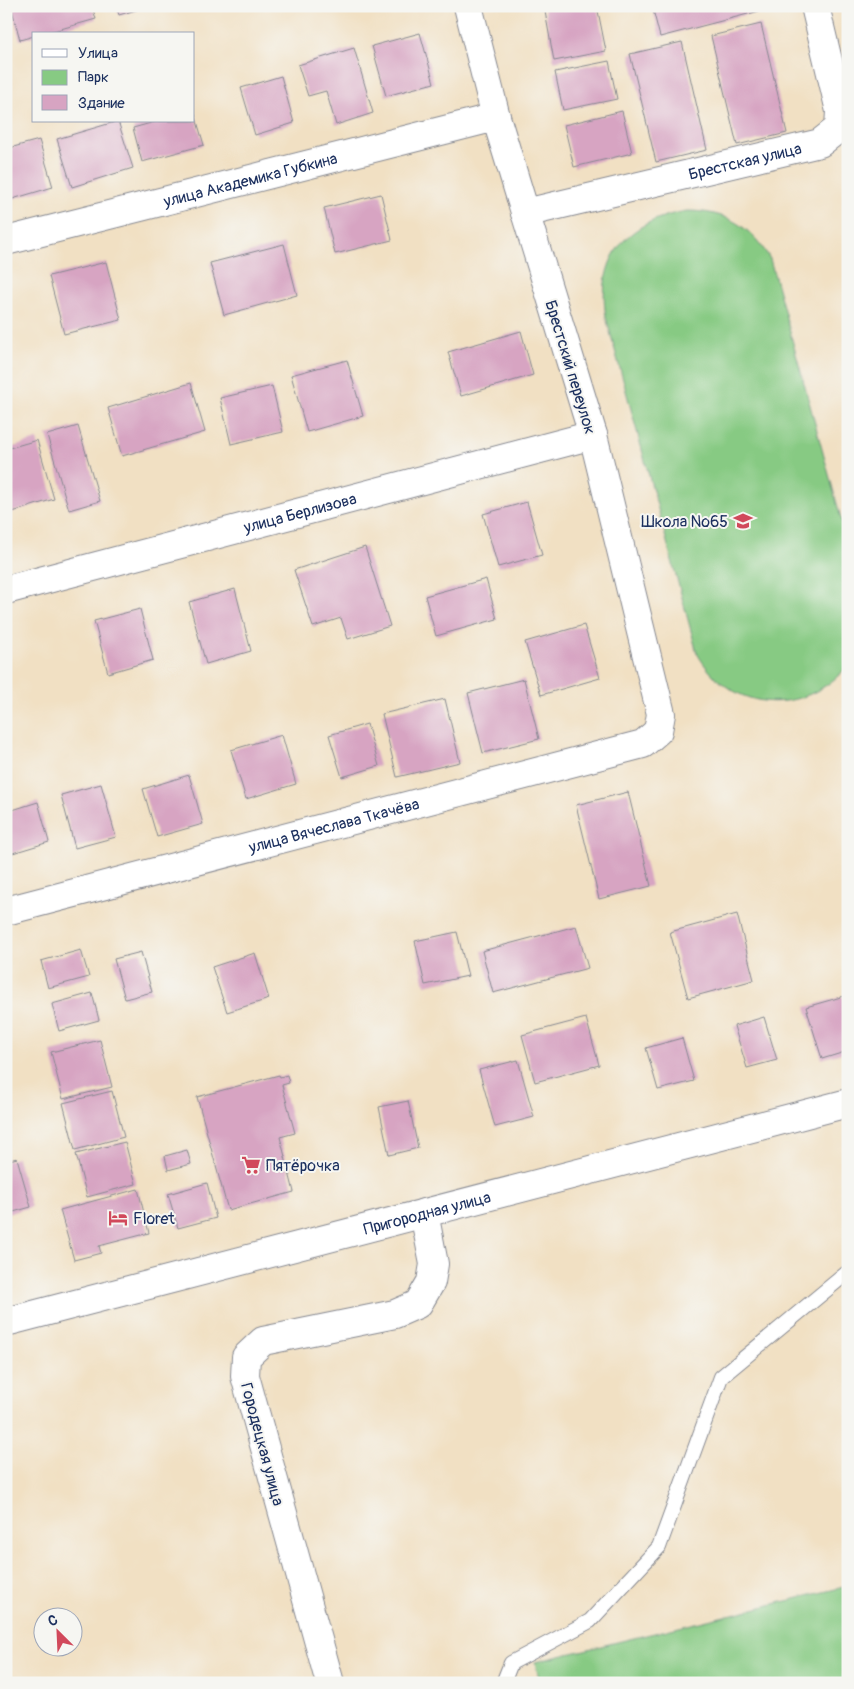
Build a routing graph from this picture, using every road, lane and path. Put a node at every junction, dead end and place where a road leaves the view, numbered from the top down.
1 (468, 6) edge
2 (814, 6) edge
3 (496, 117) junction
4 (525, 213) junction
5 (6, 241) edge
6 (593, 435) junction
7 (6, 590) edge
8 (658, 731) joint
9 (6, 911) edge
10 (848, 1103) edge
11 (424, 1213) junction
12 (848, 1272) edge
13 (6, 1322) edge
14 (330, 1683) edge
15 (503, 1683) edge

1 - 3 street, Брестский переулок
2 - 4 street, Брестская улица
3 - 4 street, Брестский переулок
3 - 5 street, улица Академика Губкина
4 - 6 street, Брестский переулок
6 - 7 street, улица Берлизова
6 - 8 street, Брестский переулок
8 - 9 street, улица Вячеслава Ткачёва
10 - 11 street, Пригородная улица
11 - 13 street, Пригородная улица
11 - 14 street, Городецкая улица
12 - 15 lane

